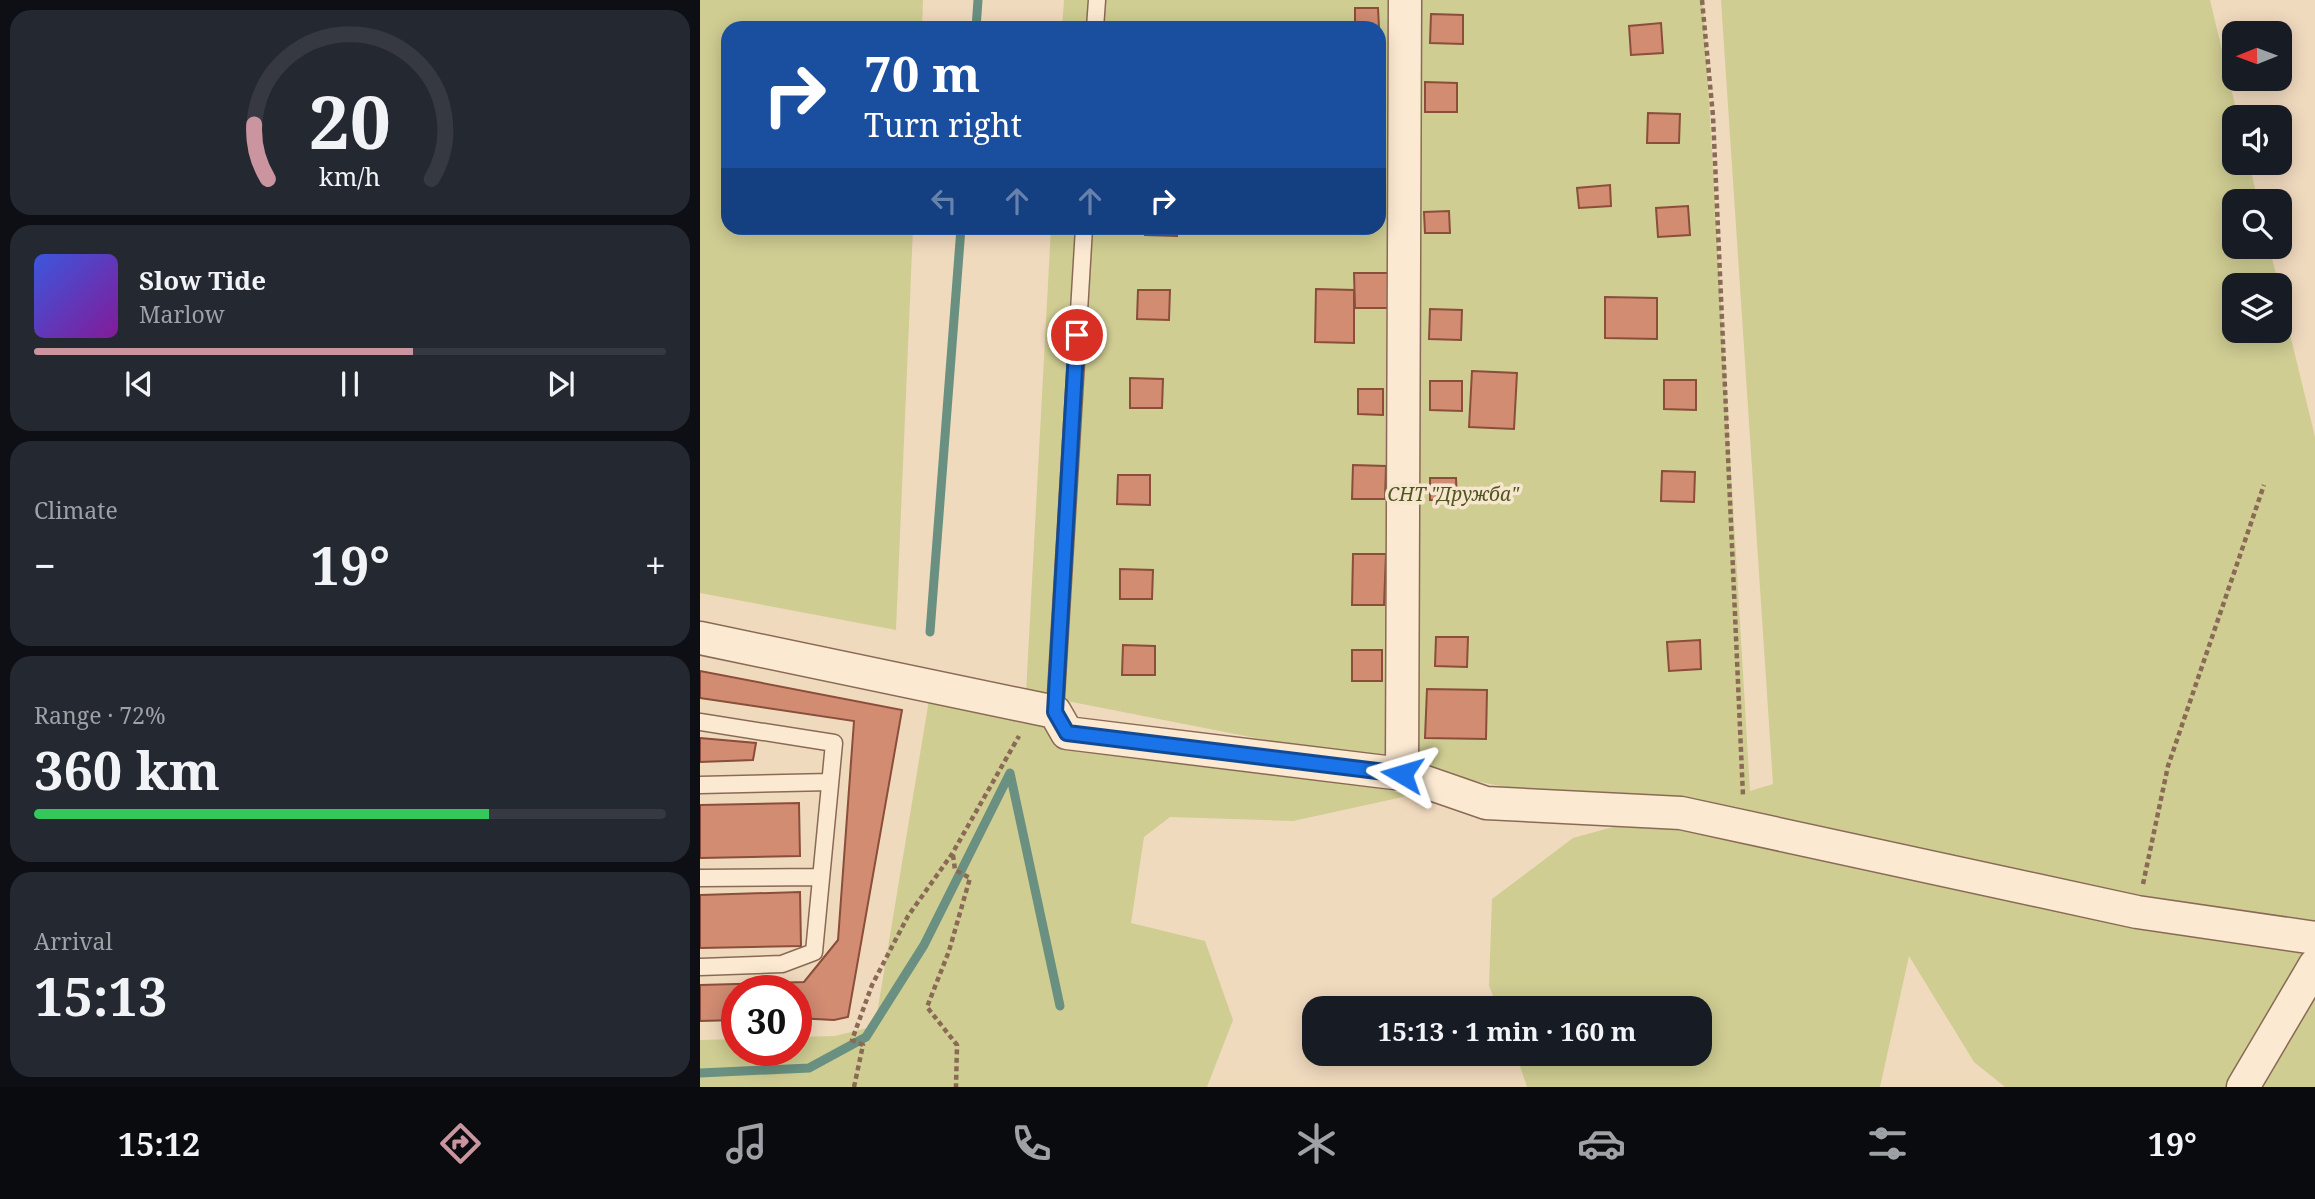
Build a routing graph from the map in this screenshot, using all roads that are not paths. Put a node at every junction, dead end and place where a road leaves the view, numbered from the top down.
1 (1097, 0) edge
2 (1405, 0) edge
3 (1096, 21) edge
4 (1083, 235) edge
5 (700, 638) edge
6 (1045, 709) junction
7 (700, 722) edge
8 (1402, 774) junction
9 (830, 782) junction
10 (700, 785) edge
11 (821, 877) junction
12 (700, 878) edge
13 (2315, 938) edge
14 (2315, 965) edge
15 (700, 967) edge
16 (2243, 1087) edge

1 - 3 lane
2 - 8 street
4 - 6 lane
5 - 6 street
6 - 8 street
7 - 9 lane
8 - 13 street
9 - 10 lane
9 - 11 lane
11 - 12 lane
11 - 15 lane
14 - 16 street

